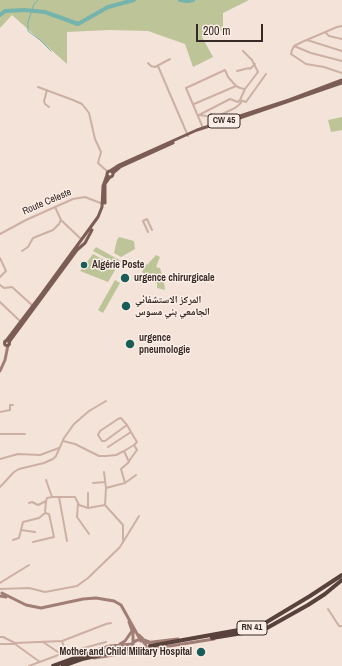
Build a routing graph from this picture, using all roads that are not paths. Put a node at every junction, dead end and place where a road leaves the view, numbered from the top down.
1 (342, 26) edge
2 (325, 32) junction
3 (342, 39) edge
4 (306, 40) junction
5 (294, 46) junction
6 (242, 51) dead end
7 (342, 51) edge
8 (170, 60) dead end
9 (342, 61) edge
10 (148, 63) dead end
11 (255, 64) junction
12 (158, 66) junction
13 (237, 71) dead end
14 (342, 73) edge
15 (266, 74) dead end
16 (342, 81) edge
17 (236, 86) junction
18 (38, 87) dead end
19 (245, 89) junction
20 (47, 90) junction
21 (240, 100) junction
22 (193, 104) junction
23 (49, 107) dead end
24 (198, 115) junction
25 (203, 128) junction
26 (188, 135) junction
27 (109, 174) junction
28 (103, 204) junction
29 (55, 207) junction
30 (61, 220) junction
31 (152, 230) dead end
32 (148, 232) dead end
33 (0, 234) edge
34 (84, 239) junction
35 (81, 245) junction
36 (22, 251) dead end
37 (0, 258) edge
38 (0, 277) edge
39 (0, 284) edge
40 (0, 302) edge
41 (33, 306) junction
42 (21, 322) junction
43 (5, 343) edge
44 (0, 371) edge
45 (106, 401) dead end
46 (13, 404) dead end
47 (0, 412) edge
48 (127, 426) junction
49 (131, 432) junction
50 (0, 434) edge
51 (25, 434) dead end
52 (63, 440) junction
53 (134, 445) junction
54 (108, 447) dead end
55 (60, 448) junction
56 (124, 451) junction
57 (0, 459) edge
58 (129, 462) junction
59 (104, 472) dead end
60 (136, 475) dead end
61 (46, 480) dead end
62 (93, 482) dead end
63 (106, 482) junction
64 (125, 483) junction
65 (0, 488) edge
66 (106, 488) junction
67 (88, 494) dead end
68 (52, 497) junction
69 (59, 497) junction
70 (46, 501) junction
71 (29, 503) dead end
72 (78, 503) junction
73 (105, 505) junction
74 (88, 508) junction
75 (45, 513) junction
76 (139, 516) dead end
77 (21, 530) junction
78 (35, 532) dead end
79 (88, 534) dead end
80 (13, 540) dead end
81 (67, 541) dead end
82 (123, 541) junction
83 (33, 542) dead end
84 (28, 564) dead end
85 (342, 575) edge
86 (337, 579) junction
87 (342, 580) edge
88 (0, 583) edge
89 (0, 589) edge
90 (0, 595) edge
91 (308, 605) junction
92 (328, 609) dead end
93 (111, 623) dead end
94 (342, 626) edge
95 (134, 631) junction
96 (233, 633) junction
97 (0, 637) edge
98 (62, 641) junction
99 (43, 642) junction
100 (106, 642) dead end
101 (142, 642) junction
102 (15, 643) junction
103 (0, 644) edge
104 (133, 644) junction
105 (118, 645) junction
106 (150, 646) junction
107 (128, 649) junction
108 (145, 650) junction
109 (134, 652) junction
110 (66, 653) junction
111 (61, 654) junction
112 (80, 658) junction
113 (40, 662) junction
114 (29, 666) edge
115 (53, 666) edge
116 (63, 666) edge

1 - 2 street
2 - 3 street
2 - 4 street
4 - 5 street
4 - 7 street
5 - 9 street
5 - 14 street
6 - 11 street
8 - 12 street
10 - 12 street
11 - 13 street
11 - 19 street
12 - 26 street
15 - 21 street
16 - 25 main road, CW 45
16 - 26 main road
17 - 19 street
17 - 22 street
17 - 22 street
18 - 20 street
19 - 21 street
20 - 23 street
20 - 27 street
21 - 24 street
21 - 24 street
22 - 24 street
24 - 25 street
25 - 26 main road, CW 45
26 - 27 main road, CW 45
27 - 28 main road
27 - 34 main road
28 - 29 street, Route Celeste
28 - 34 main road
29 - 30 street
29 - 33 street, Route Celeste
30 - 34 street
30 - 36 street
31 - 32 street
34 - 35 main road
35 - 41 main road
35 - 43 main road
37 - 38 street
39 - 41 street
40 - 42 street
41 - 42 main road
42 - 43 main road
43 - 44 street
45 - 52 street
46 - 47 street
48 - 48 street
48 - 49 street
49 - 53 street
49 - 54 street
50 - 51 street
52 - 55 street
52 - 56 street
53 - 56 street
53 - 58 street
55 - 57 street
55 - 65 street
56 - 58 street
58 - 64 street
59 - 63 street
60 - 64 street
61 - 68 street
62 - 63 street
63 - 66 street
64 - 66 street
66 - 73 street
67 - 74 street
68 - 69 street
68 - 70 street
69 - 72 street
69 - 81 street
70 - 71 street
70 - 75 street
72 - 74 street
72 - 79 street
73 - 74 street
73 - 82 street
75 - 77 street
75 - 83 street
76 - 82 street
77 - 78 street
77 - 80 street
82 - 89 street
84 - 88 street
85 - 86 highway, RN 41
86 - 91 highway
86 - 96 highway, RN 41
87 - 91 highway, RN 41
89 - 90 street
90 - 95 street
91 - 96 highway, RN 41
92 - 94 street
93 - 98 street
95 - 101 street
95 - 104 street
95 - 105 street
95 - 106 street
96 - 106 highway, RN 41
97 - 102 street
98 - 99 street
98 - 110 street
99 - 102 street
99 - 111 street
100 - 110 street
101 - 104 street
101 - 106 street
101 - 108 street
102 - 103 street
102 - 113 street
104 - 107 street
104 - 109 street
105 - 107 street
105 - 112 street
106 - 108 street
107 - 109 street
107 - 112 highway
108 - 109 street
110 - 111 street
111 - 113 street
112 - 115 highway
112 - 116 highway
113 - 114 street

